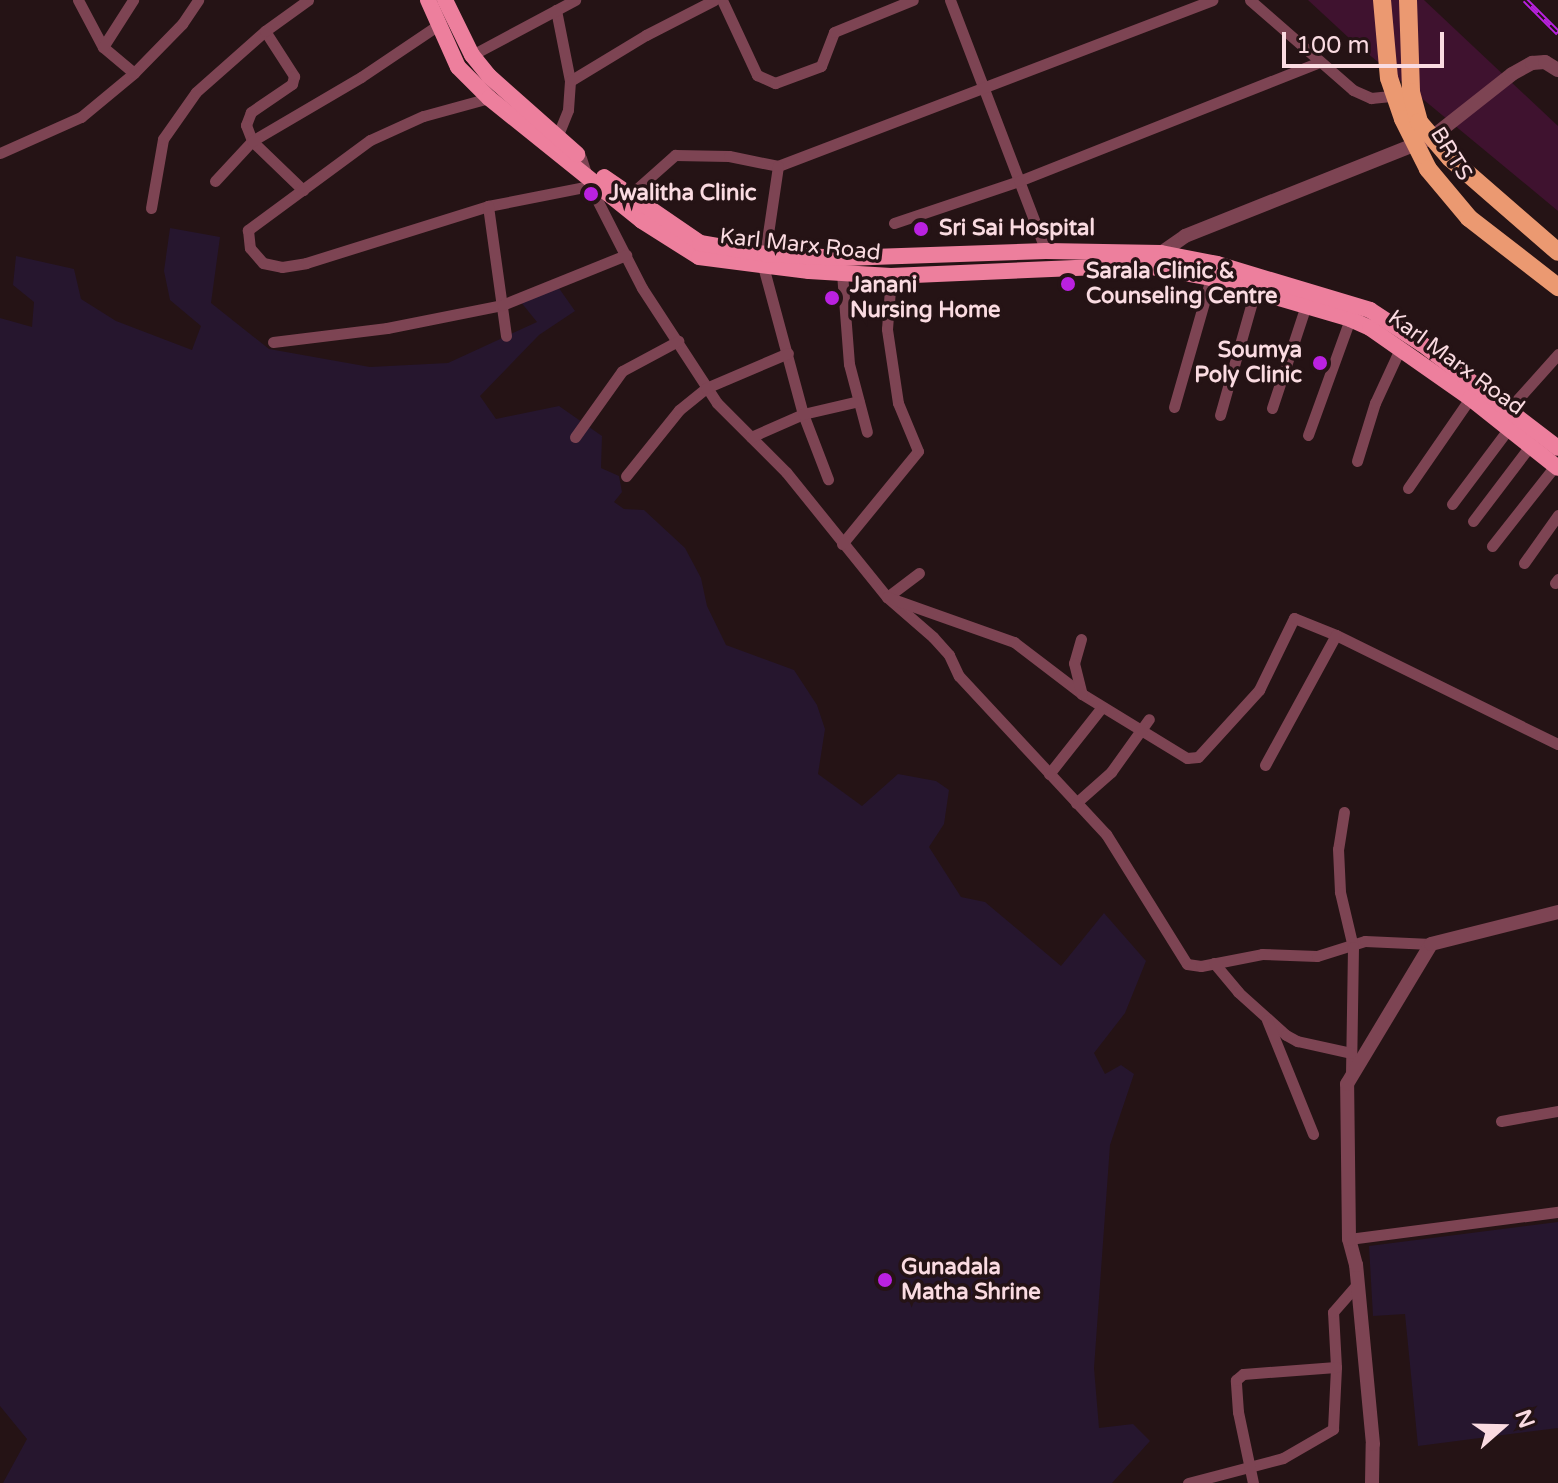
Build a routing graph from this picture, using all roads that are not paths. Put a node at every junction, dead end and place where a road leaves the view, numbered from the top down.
1 (78, 0) edge
2 (133, 0) edge
3 (198, 0) edge
4 (308, 0) edge
5 (428, 0) edge
6 (445, 0) edge
7 (575, 0) edge
8 (714, 0) edge
9 (722, 0) edge
10 (913, 0) edge
11 (950, 0) edge
12 (1212, 0) edge
13 (1250, 0) edge
14 (1382, 0) edge
15 (1408, 0) edge
16 (556, 10) junction
17 (437, 26) junction
18 (265, 31) junction
19 (103, 47) junction
20 (472, 55) junction
21 (1319, 62) junction
22 (1558, 70) edge
23 (134, 73) junction
24 (570, 81) junction
25 (981, 87) junction
26 (1403, 94) junction
27 (489, 98) junction
28 (557, 137) junction
29 (1430, 137) junction
30 (252, 141) junction
31 (0, 153) edge
32 (778, 166) junction
33 (586, 172) junction
34 (215, 181) dead end
35 (1019, 181) junction
36 (303, 190) junction
37 (631, 194) junction
38 (488, 206) junction
39 (151, 208) dead end
40 (894, 223) dead end
41 (1046, 251) junction
42 (1558, 252) edge
43 (1161, 253) junction
44 (626, 255) junction
45 (764, 260) junction
46 (842, 273) junction
47 (891, 276) junction
48 (1211, 278) junction
49 (1558, 287) edge
50 (1255, 291) junction
51 (502, 305) junction
52 (1306, 305) junction
53 (1350, 319) junction
54 (506, 336) dead end
55 (678, 341) junction
56 (273, 342) dead end
57 (1400, 349) junction
58 (788, 353) junction
59 (1558, 354) edge
60 (706, 388) junction
61 (1470, 398) junction
62 (859, 401) junction
63 (1174, 407) dead end
64 (1272, 408) dead end
65 (1508, 410) junction
66 (803, 414) junction
67 (1220, 415) dead end
68 (1509, 428) junction
69 (867, 432) dead end
70 (1308, 435) dead end
71 (575, 437) dead end
72 (751, 437) junction
73 (1530, 446) junction
74 (1558, 448) edge
75 (1357, 461) dead end
76 (1557, 467) edge
77 (626, 476) dead end
78 (828, 479) dead end
79 (1408, 488) dead end
80 (1452, 504) dead end
81 (1558, 515) edge
82 (1473, 521) dead end
83 (842, 544) junction
84 (1492, 546) dead end
85 (1524, 563) dead end
86 (919, 573) dead end
87 (887, 597) junction
88 (1336, 635) junction
89 (1081, 639) dead end
90 (1082, 694) junction
91 (1102, 707) junction
92 (1149, 719) dead end
93 (1140, 732) junction
94 (1558, 744) edge
95 (1265, 765) dead end
96 (1049, 774) junction
97 (1076, 803) junction
98 (1344, 812) dead end
99 (1558, 912) edge
100 (1431, 944) junction
101 (1353, 947) junction
102 (1214, 963) junction
103 (1267, 1020) junction
104 (1351, 1053) junction
105 (1351, 1074) junction
106 (1558, 1111) edge
107 (1501, 1121) dead end
108 (1313, 1134) dead end
109 (1558, 1212) edge
110 (1349, 1239) junction
111 (1357, 1284) junction
112 (1336, 1367) junction
113 (1250, 1467) junction
114 (1188, 1483) edge
115 (1253, 1483) edge
116 (1372, 1483) edge

1 - 19 street
2 - 19 street
3 - 23 street
4 - 18 street
5 - 17 main road, Karl Marx Road
6 - 20 main road, Karl Marx Road
7 - 16 street
8 - 24 street
9 - 10 street
11 - 25 street
12 - 25 street
13 - 21 street
14 - 26 main road, BRTS
15 - 26 main road, BRTS
16 - 20 street
16 - 24 street
17 - 27 main road, Karl Marx Road
17 - 30 street
18 - 30 street
18 - 39 street
19 - 23 street
20 - 28 main road, Karl Marx Road
21 - 26 street
21 - 35 street
22 - 29 street
23 - 31 street
24 - 28 street
25 - 32 street
25 - 35 street
26 - 29 main road, BRTS
27 - 33 main road, Karl Marx Road
27 - 36 street
28 - 33 main road, Karl Marx Road
29 - 42 main road, BRTS
29 - 43 street
29 - 49 main road, BRTS
30 - 34 street
30 - 36 street
32 - 37 street
32 - 45 street
33 - 37 main road, Karl Marx Road
33 - 38 street
33 - 44 street
33 - 45 main road, Karl Marx Road
35 - 40 street
35 - 41 street
36 - 38 street
37 - 45 main road, Karl Marx Road
38 - 51 street
41 - 43 main road, Karl Marx Road
41 - 45 main road, Karl Marx Road
43 - 65 main road, Karl Marx Road
44 - 51 street
44 - 55 street
45 - 46 main road, Karl Marx Road
45 - 58 street
46 - 47 main road, Karl Marx Road
46 - 62 street
47 - 48 main road, Karl Marx Road
47 - 83 street
48 - 50 main road, Karl Marx Road
48 - 63 street
50 - 52 main road, Karl Marx Road
50 - 67 street
51 - 54 street
51 - 56 street
52 - 53 main road, Karl Marx Road
52 - 64 street
53 - 57 main road, Karl Marx Road
53 - 70 street
55 - 60 street
55 - 71 street
57 - 61 main road, Karl Marx Road
57 - 75 street
58 - 60 street
58 - 66 street
59 - 65 street
60 - 72 street
60 - 77 street
61 - 68 main road, Karl Marx Road
61 - 79 street
62 - 66 street
62 - 69 street
65 - 74 main road, Karl Marx Road
66 - 72 street
66 - 78 street
68 - 73 main road, Karl Marx Road
68 - 80 street
72 - 83 street
73 - 76 main road, Karl Marx Road
73 - 82 street
76 - 84 street
81 - 85 street
83 - 87 street
86 - 87 street
87 - 90 street
87 - 96 street
88 - 93 street
88 - 94 street
88 - 95 street
89 - 90 street
90 - 91 street
91 - 93 street
91 - 96 street
92 - 93 street
93 - 97 street
96 - 97 street
97 - 102 street
98 - 101 street
99 - 100 street
100 - 101 street
100 - 105 street
101 - 102 street
101 - 104 street
102 - 103 street
103 - 104 street
103 - 108 street
104 - 105 street
105 - 110 street
106 - 107 street
109 - 110 street
110 - 111 street
111 - 112 street
111 - 116 street
112 - 113 street
112 - 113 street
113 - 114 street
113 - 115 street

